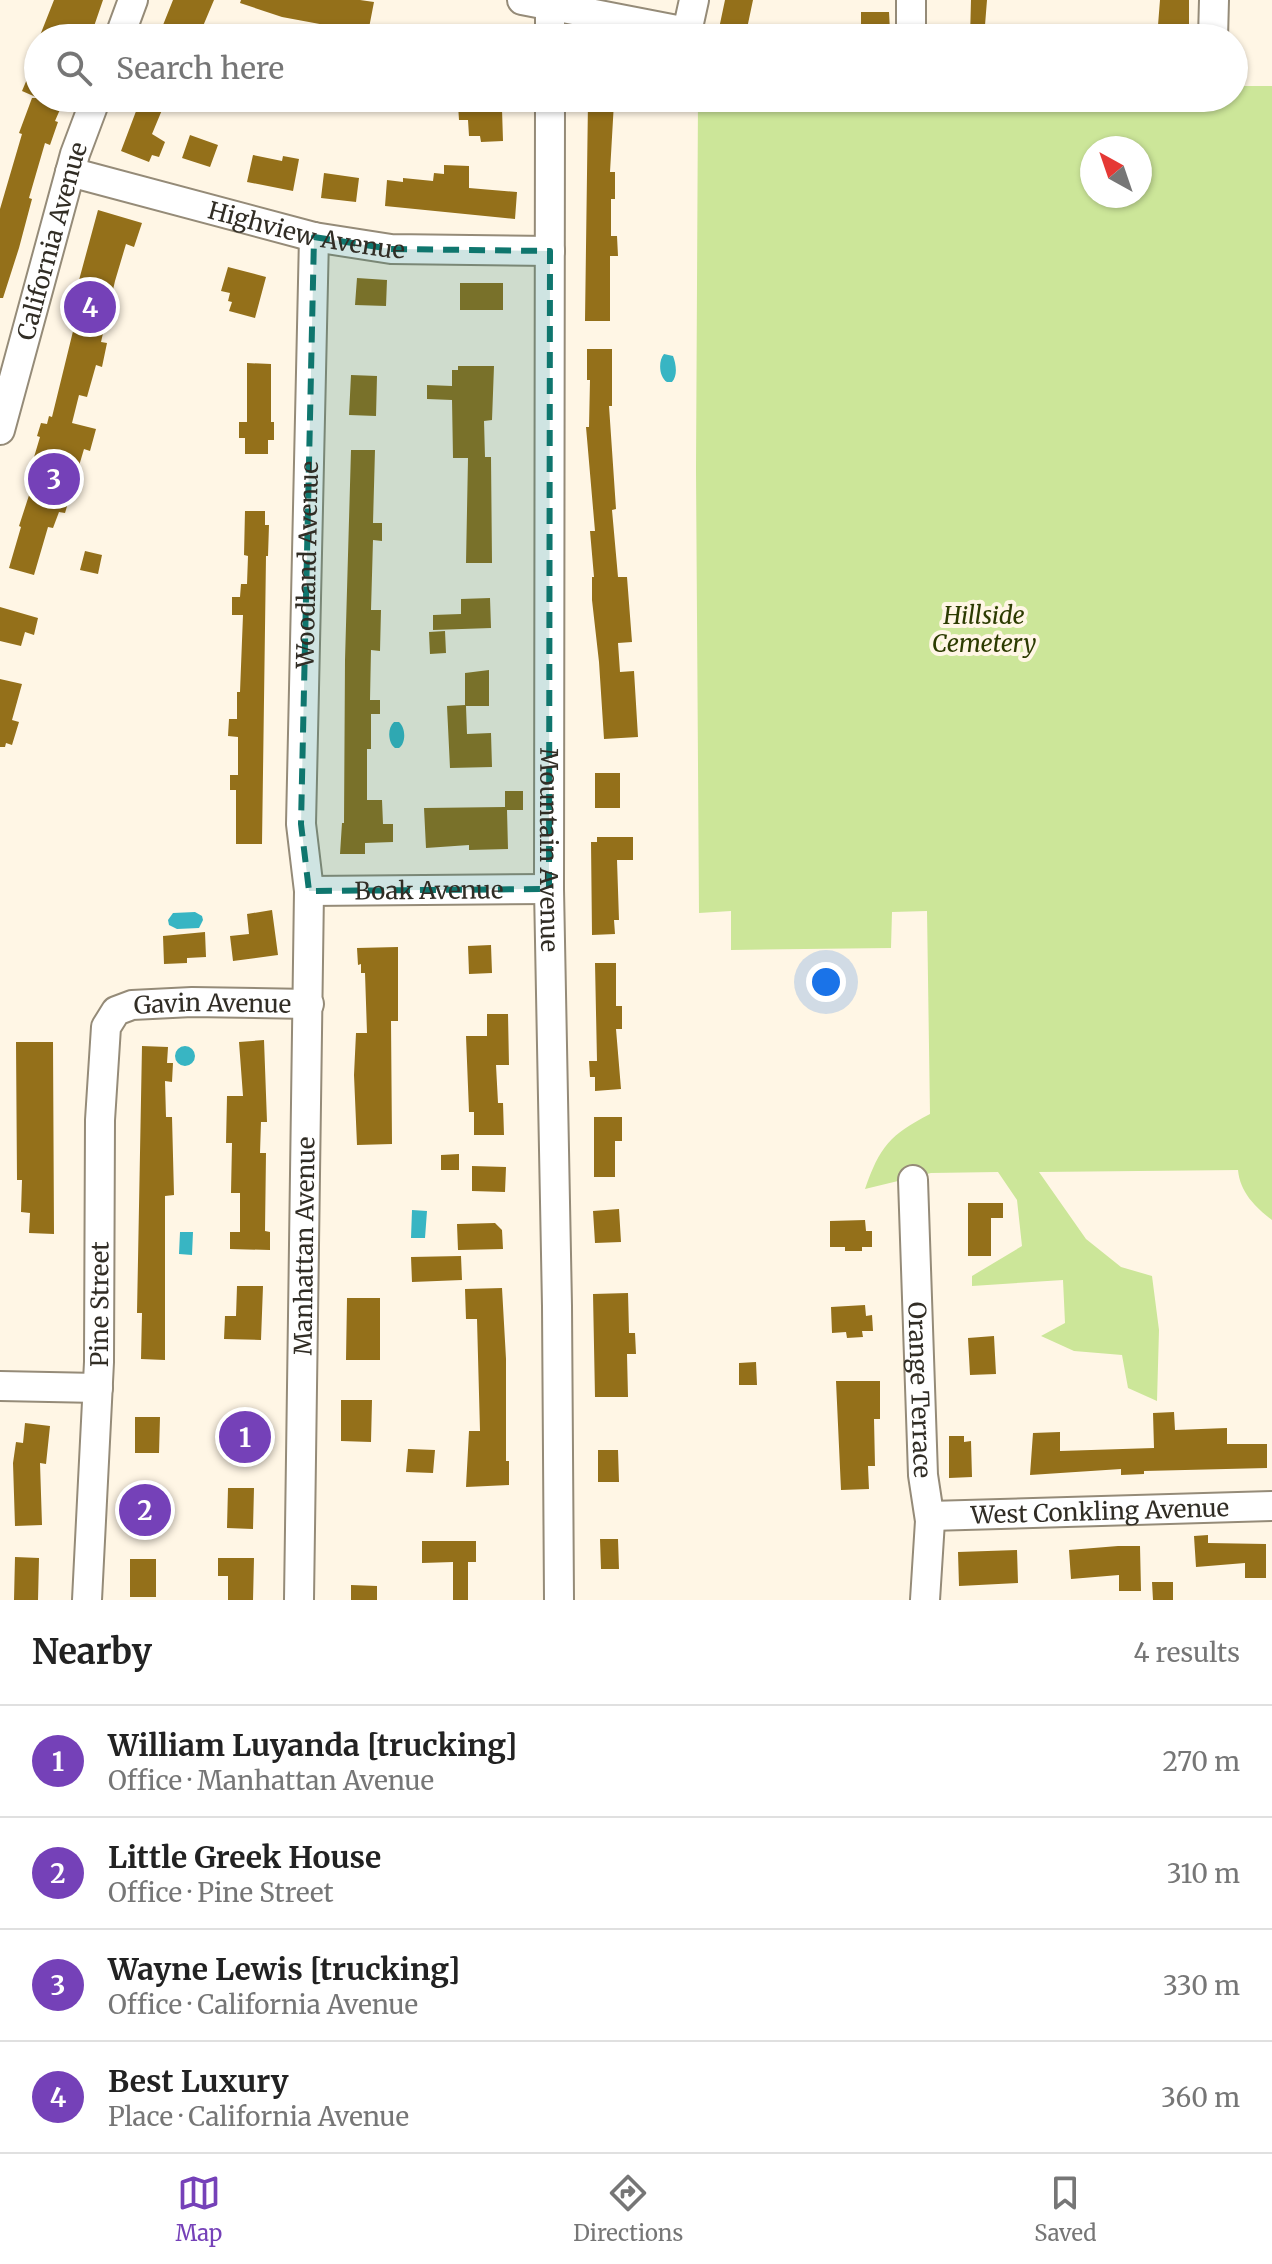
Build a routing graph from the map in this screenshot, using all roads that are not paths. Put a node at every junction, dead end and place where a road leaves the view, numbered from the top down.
1 (133, 0) edge
2 (522, 0) edge
3 (694, 0) edge
4 (911, 0) edge
5 (1214, 0) edge
6 (550, 6) junction
7 (124, 24) edge
8 (550, 24) edge
9 (645, 24) edge
10 (689, 24) edge
11 (911, 24) edge
12 (1213, 24) edge
13 (91, 112) edge
14 (550, 112) edge
15 (70, 172) junction
16 (314, 237) junction
17 (550, 251) junction
18 (0, 430) edge
19 (549, 889) junction
20 (309, 891) junction
21 (309, 1004) junction
22 (116, 1011) joint
23 (913, 1180) dead end
24 (0, 1386) edge
25 (98, 1388) junction
26 (1272, 1506) edge
27 (930, 1516) junction
28 (87, 1600) edge
29 (299, 1600) edge
30 (559, 1600) edge
31 (925, 1600) edge

1 - 7 street
2 - 6 street
3 - 10 street
4 - 11 street
5 - 12 street
6 - 8 street
6 - 9 street
13 - 15 street, California Avenue
14 - 17 street, Mountain Avenue
15 - 16 street, Highview Avenue
15 - 18 street, California Avenue
16 - 17 street, Highview Avenue
16 - 20 street, Woodland Avenue
17 - 19 street, Mountain Avenue
19 - 20 street, Boak Avenue
19 - 30 street, Mountain Avenue
20 - 21 street, Manhattan Avenue
21 - 22 street, Gavin Avenue
21 - 29 street, Manhattan Avenue
22 - 25 street, Pine Street
23 - 27 street, Orange Terrace
24 - 25 street
25 - 28 street, Pine Street
26 - 27 street, West Conkling Avenue
27 - 31 street, Orange Terrace

